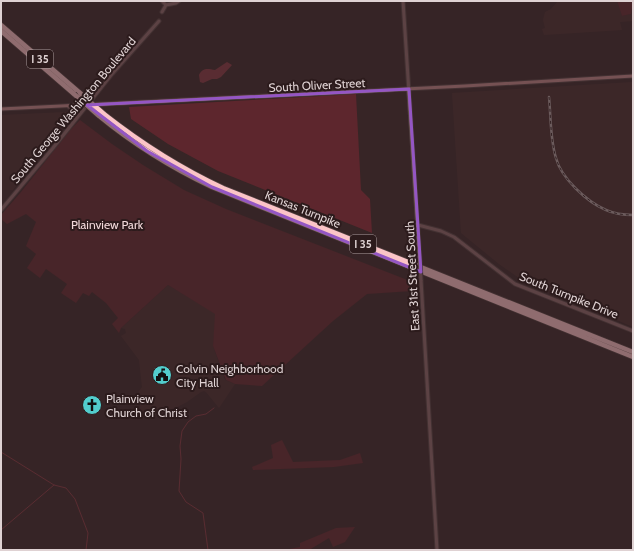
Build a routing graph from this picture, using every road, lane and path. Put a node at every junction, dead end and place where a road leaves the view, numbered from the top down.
1 (162, 1) edge
2 (179, 1) edge
3 (403, 1) edge
4 (166, 5) junction
5 (162, 12) dead end
6 (160, 21) dead end
7 (1, 25) edge
8 (1, 31) edge
9 (633, 76) edge
10 (409, 89) junction
11 (87, 105) junction
12 (68, 106) junction
13 (1, 109) edge
14 (75, 120) junction
15 (1, 210) edge
16 (418, 225) junction
17 (633, 332) edge
18 (633, 352) edge
19 (633, 357) edge
20 (437, 550) edge

1 - 4 street
2 - 4 street
3 - 10 street, East 31st Street South
4 - 5 street
6 - 11 street, South George Washington Boulevard
7 - 18 highway, Kansas Turnpike / I 35, bridge
8 - 19 highway, Kansas Turnpike / I 35, bridge
9 - 10 main road, South Oliver Street
10 - 11 main road, South Oliver Street
10 - 16 street, East 31st Street South
11 - 12 main road, South Oliver Street
11 - 14 street, South George Washington Boulevard
12 - 13 main road, South Oliver Street
12 - 14 street
14 - 15 street, South George Washington Boulevard
16 - 17 street, South Turnpike Drive
16 - 20 street, East 31st Street South, bridge

